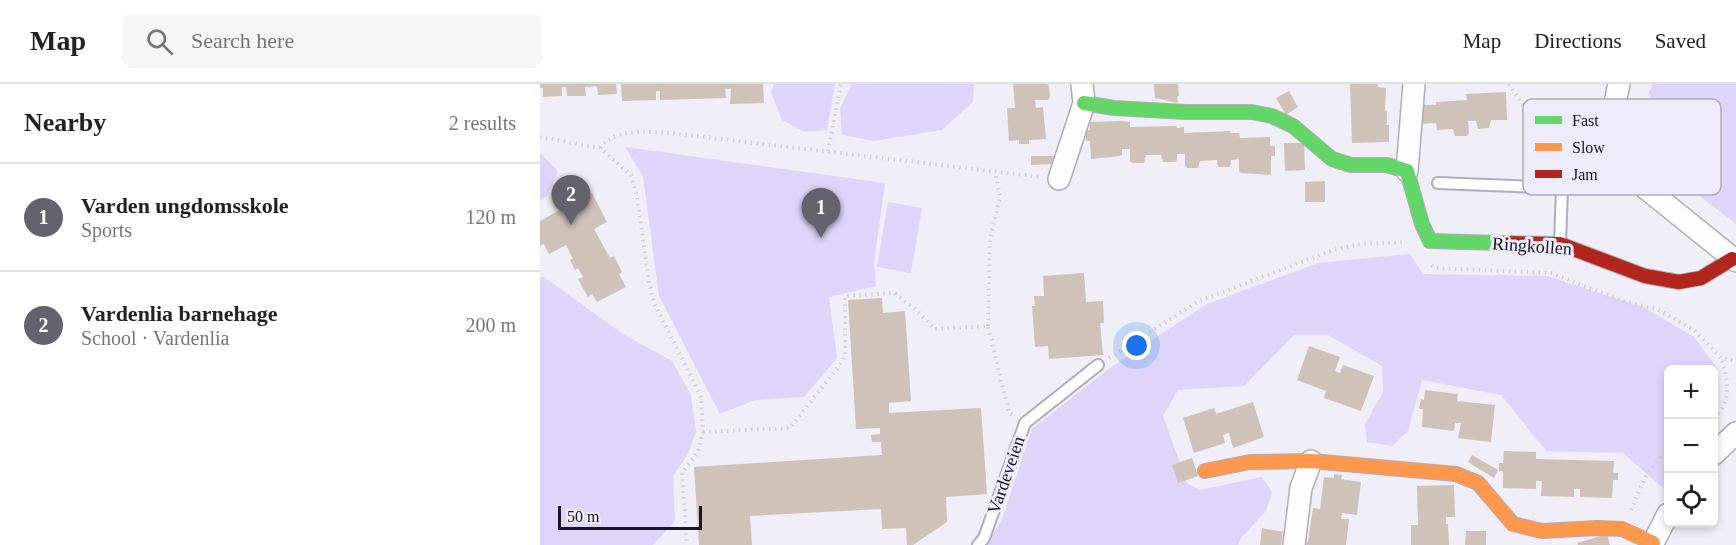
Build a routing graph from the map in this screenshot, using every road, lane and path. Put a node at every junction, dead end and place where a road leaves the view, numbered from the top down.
1 (841, 84) edge
2 (1414, 84) edge
3 (1509, 84) edge
4 (1619, 84) edge
5 (1083, 93) edge
6 (1616, 99) edge
7 (1523, 105) edge
8 (540, 137) edge
9 (600, 148) junction
10 (828, 151) junction
11 (1407, 171) junction
12 (994, 172) junction
13 (1059, 179) joint
14 (1438, 183) dead end
15 (1523, 186) edge
16 (1562, 195) edge
17 (1654, 195) edge
18 (1430, 241) junction
19 (1560, 244) junction
20 (1734, 260) edge
21 (1430, 262) dead end
22 (988, 326) junction
23 (1721, 358) junction
24 (1736, 361) edge
25 (1098, 365) joint
26 (1718, 413) edge
27 (1024, 423) junction
28 (703, 432) junction
29 (1736, 432) edge
30 (1718, 449) edge
31 (1664, 455) edge
32 (1311, 461) junction
33 (1205, 471) dead end
34 (1664, 522) edge
35 (1622, 529) junction
36 (1653, 544) edge
37 (687, 545) edge
38 (978, 545) edge
39 (1294, 545) edge

1 - 10 path
2 - 11 street
3 - 7 path
4 - 6 street, Ringkollen
5 - 11 street
5 - 13 street
8 - 9 path
9 - 10 path
9 - 28 path
10 - 12 path
11 - 18 street
12 - 13 path
12 - 22 path
14 - 15 lane
16 - 19 lane
17 - 20 street, Ringkollen
18 - 19 street, Ringkollen
18 - 25 path
19 - 20 street, Ringkollen
21 - 23 path
22 - 27 path
22 - 28 path
23 - 24 path
23 - 26 path
25 - 27 lane, Vardeveien
27 - 38 lane, Vardeveien
28 - 37 path
29 - 30 street
31 - 35 path
32 - 33 street
32 - 35 street
32 - 39 street
34 - 36 street
35 - 36 street

